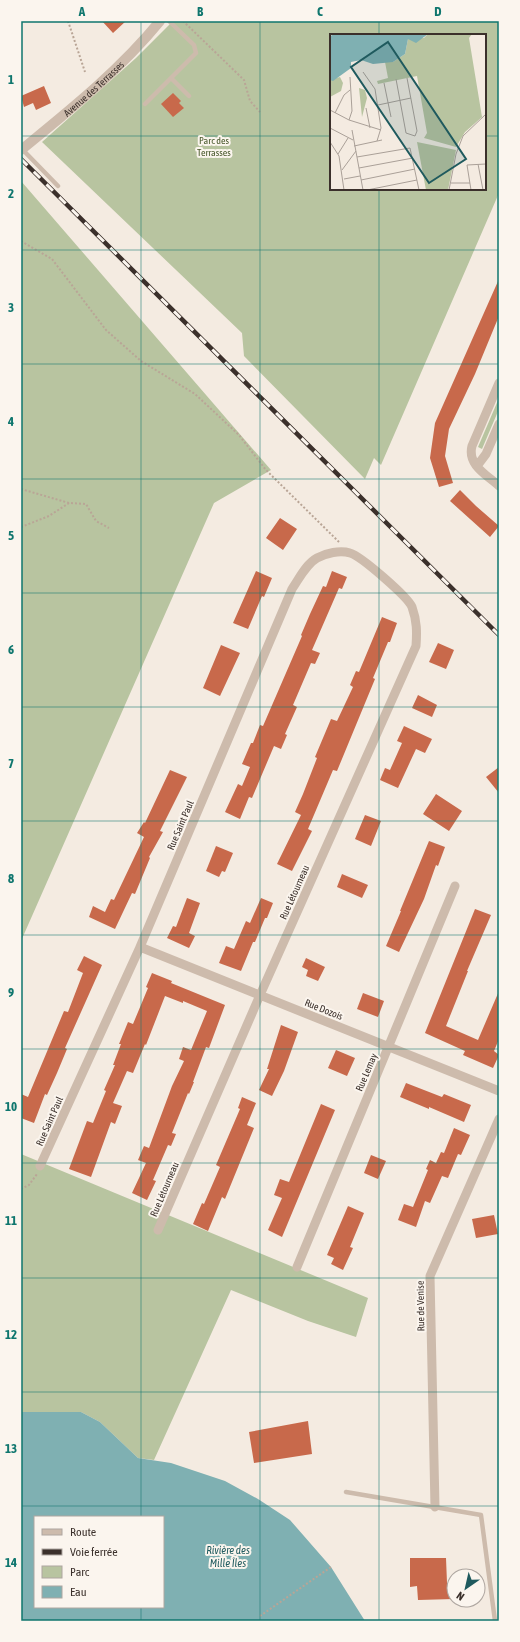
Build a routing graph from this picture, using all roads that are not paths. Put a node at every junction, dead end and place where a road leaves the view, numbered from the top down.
1 (160, 21) edge
2 (169, 21) edge
3 (171, 78) junction
4 (189, 96) dead end
5 (144, 104) dead end
6 (21, 149) edge
7 (58, 186) dead end
8 (499, 383) edge
9 (499, 424) edge
10 (477, 466) junction
11 (499, 486) edge
12 (350, 553) joint
13 (455, 886) dead end
14 (140, 947) junction
15 (260, 995) junction
16 (388, 1047) junction
17 (499, 1091) edge
18 (499, 1119) edge
19 (40, 1166) road end
20 (158, 1230) dead end
21 (296, 1267) dead end
22 (346, 1492) dead end
23 (436, 1507) junction
24 (495, 1621) edge

1 - 6 street, Avenue des Terrasses
2 - 3 lane
3 - 4 lane
3 - 5 lane
6 - 7 lane
8 - 10 street
9 - 10 street
10 - 11 street
12 - 14 street, Rue Saint Paul
12 - 15 street, Rue Létourneau
13 - 16 street, Rue Lemay
14 - 15 street, Rue Dozois
14 - 19 street, Rue Saint Paul
15 - 16 street, Rue Dozois
15 - 20 street, Rue Létourneau
16 - 17 street, Rue Dozois
16 - 21 street, Rue Lemay
18 - 23 street, Rue de Venise
22 - 23 lane
23 - 24 lane

